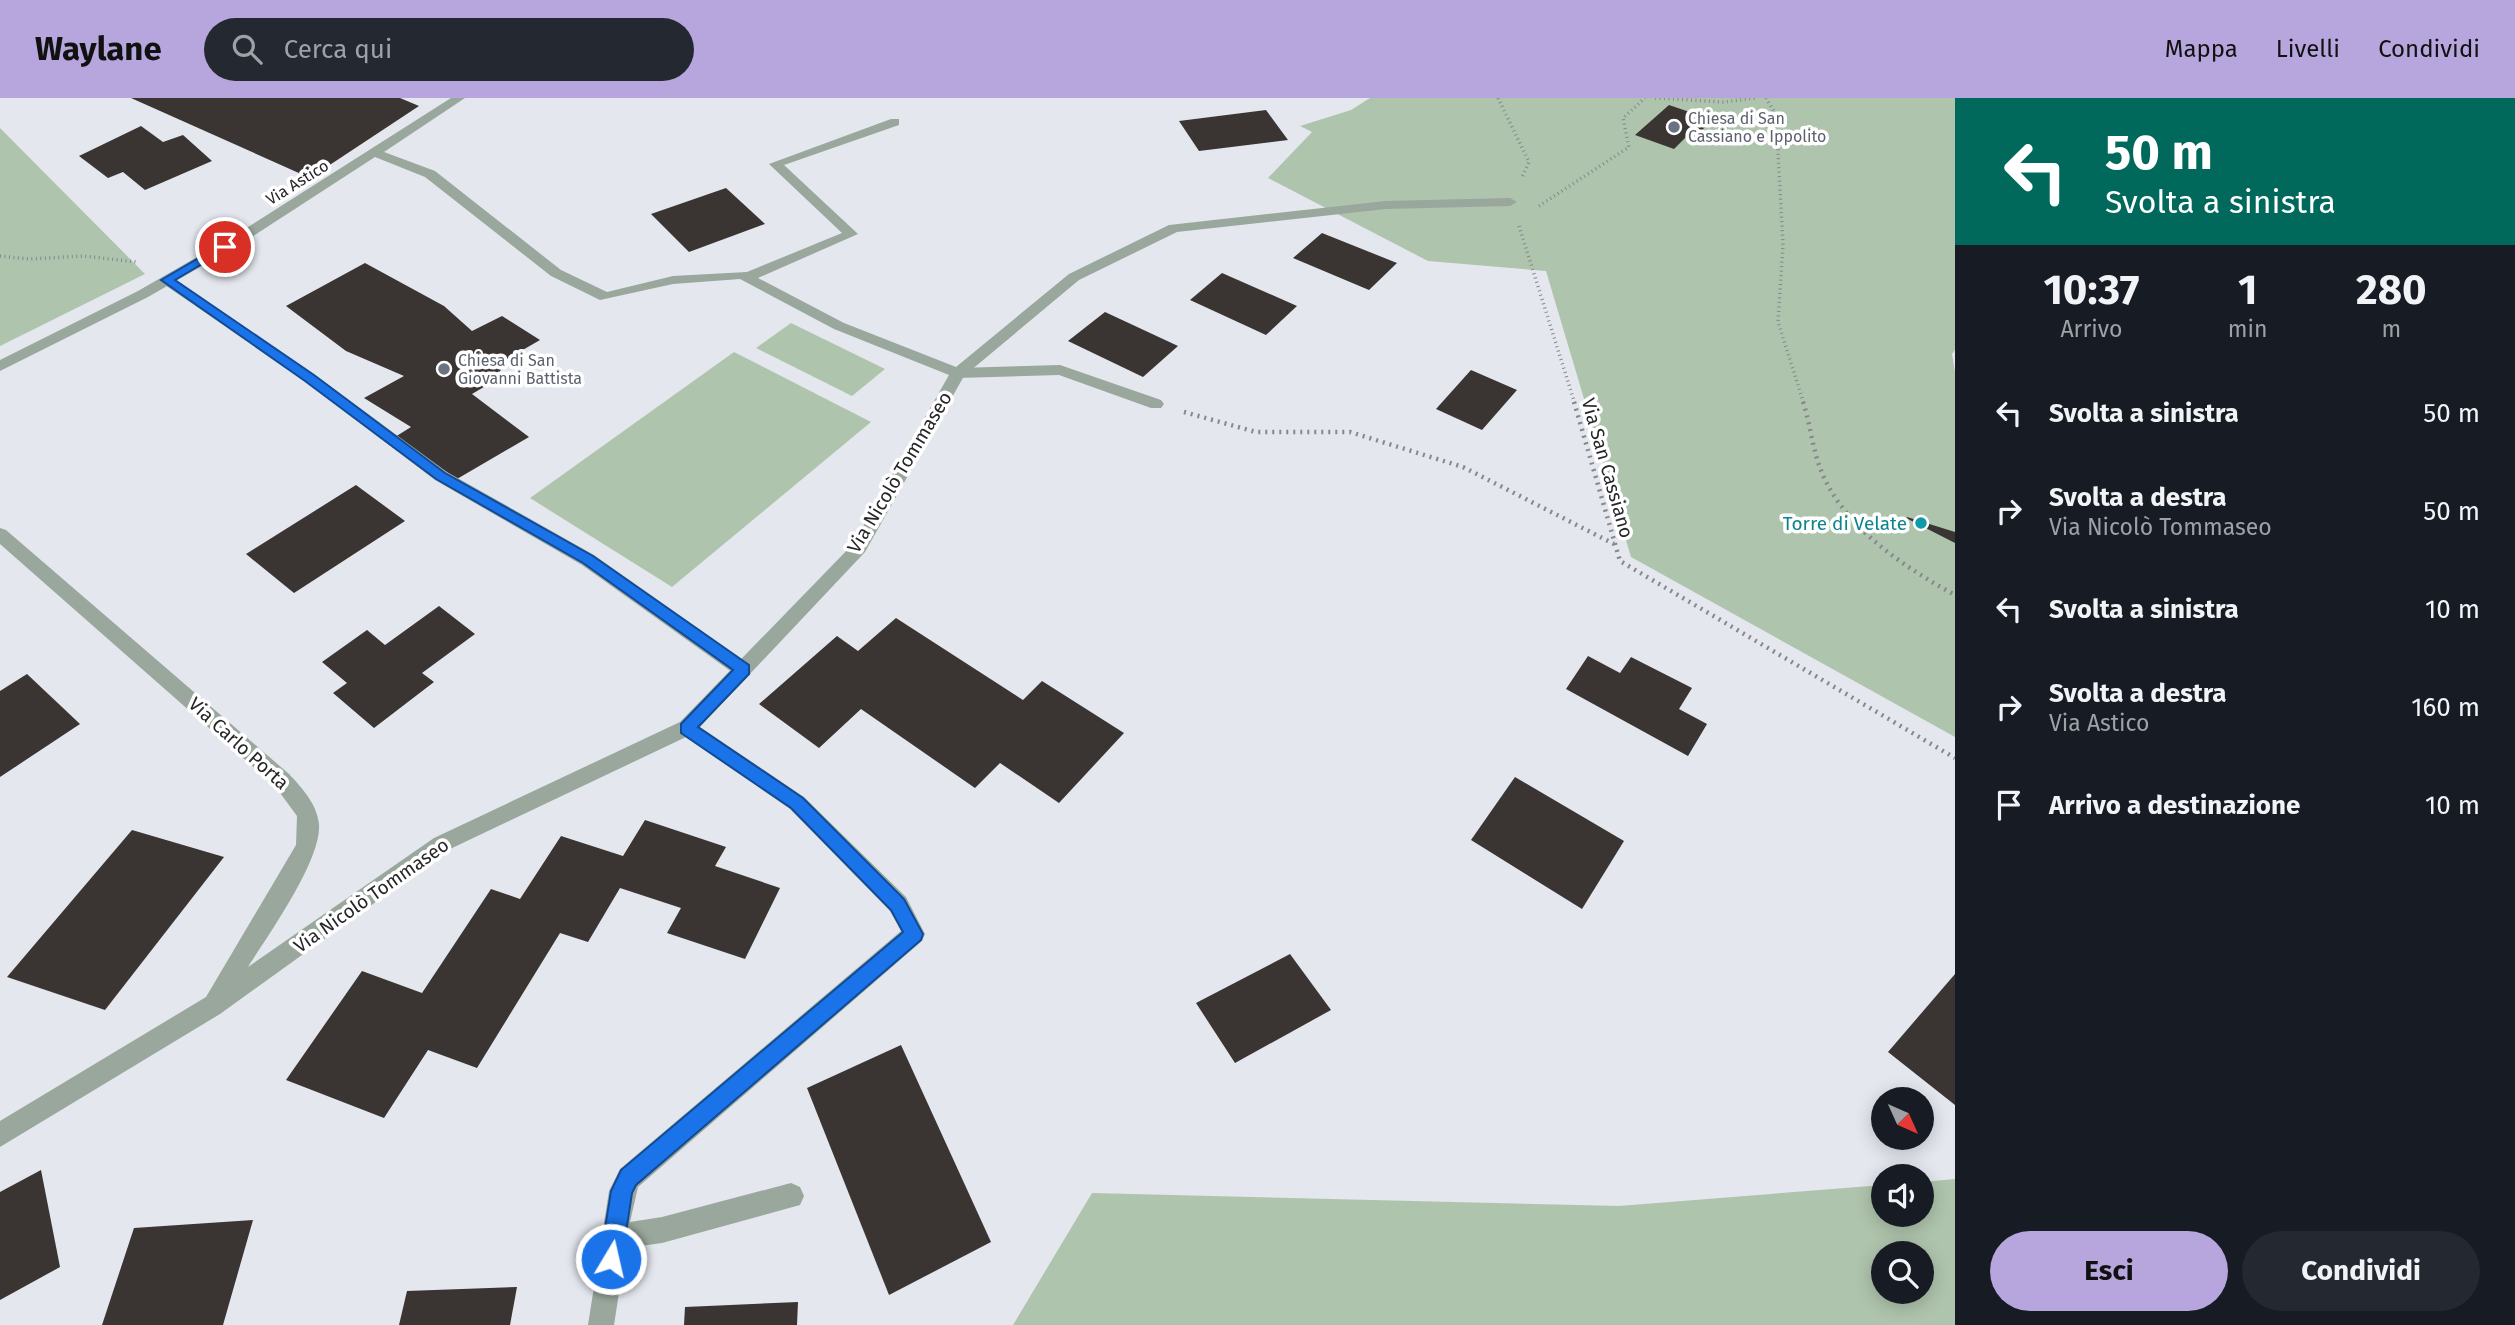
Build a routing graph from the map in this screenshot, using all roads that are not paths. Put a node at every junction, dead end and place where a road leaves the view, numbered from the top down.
1 (459, 98) edge
2 (895, 122) dead end
3 (376, 153) junction
4 (1510, 202) road end
5 (747, 277) junction
6 (167, 280) junction
7 (0, 366) edge
8 (958, 373) junction
9 (1156, 404) road end
10 (0, 534) edge
11 (743, 670) junction
12 (687, 728) junction
13 (212, 1006) junction
14 (0, 1135) edge
15 (791, 1196) dead end
16 (614, 1237) junction
17 (601, 1325) edge

1 - 3 street, Via Astico
2 - 5 street
3 - 5 street
3 - 6 street, Via Astico
4 - 8 street, Via Nicolò Tommaseo
5 - 8 street
6 - 7 street, Via Astico
6 - 11 street
8 - 9 street
8 - 11 street, Via Nicolò Tommaseo
10 - 13 street, Via Carlo Porta
11 - 12 street, Via Nicolò Tommaseo
12 - 13 street, Via Nicolò Tommaseo
12 - 16 street
13 - 14 street, Via Nicolò Tommaseo
15 - 16 street
16 - 17 street

